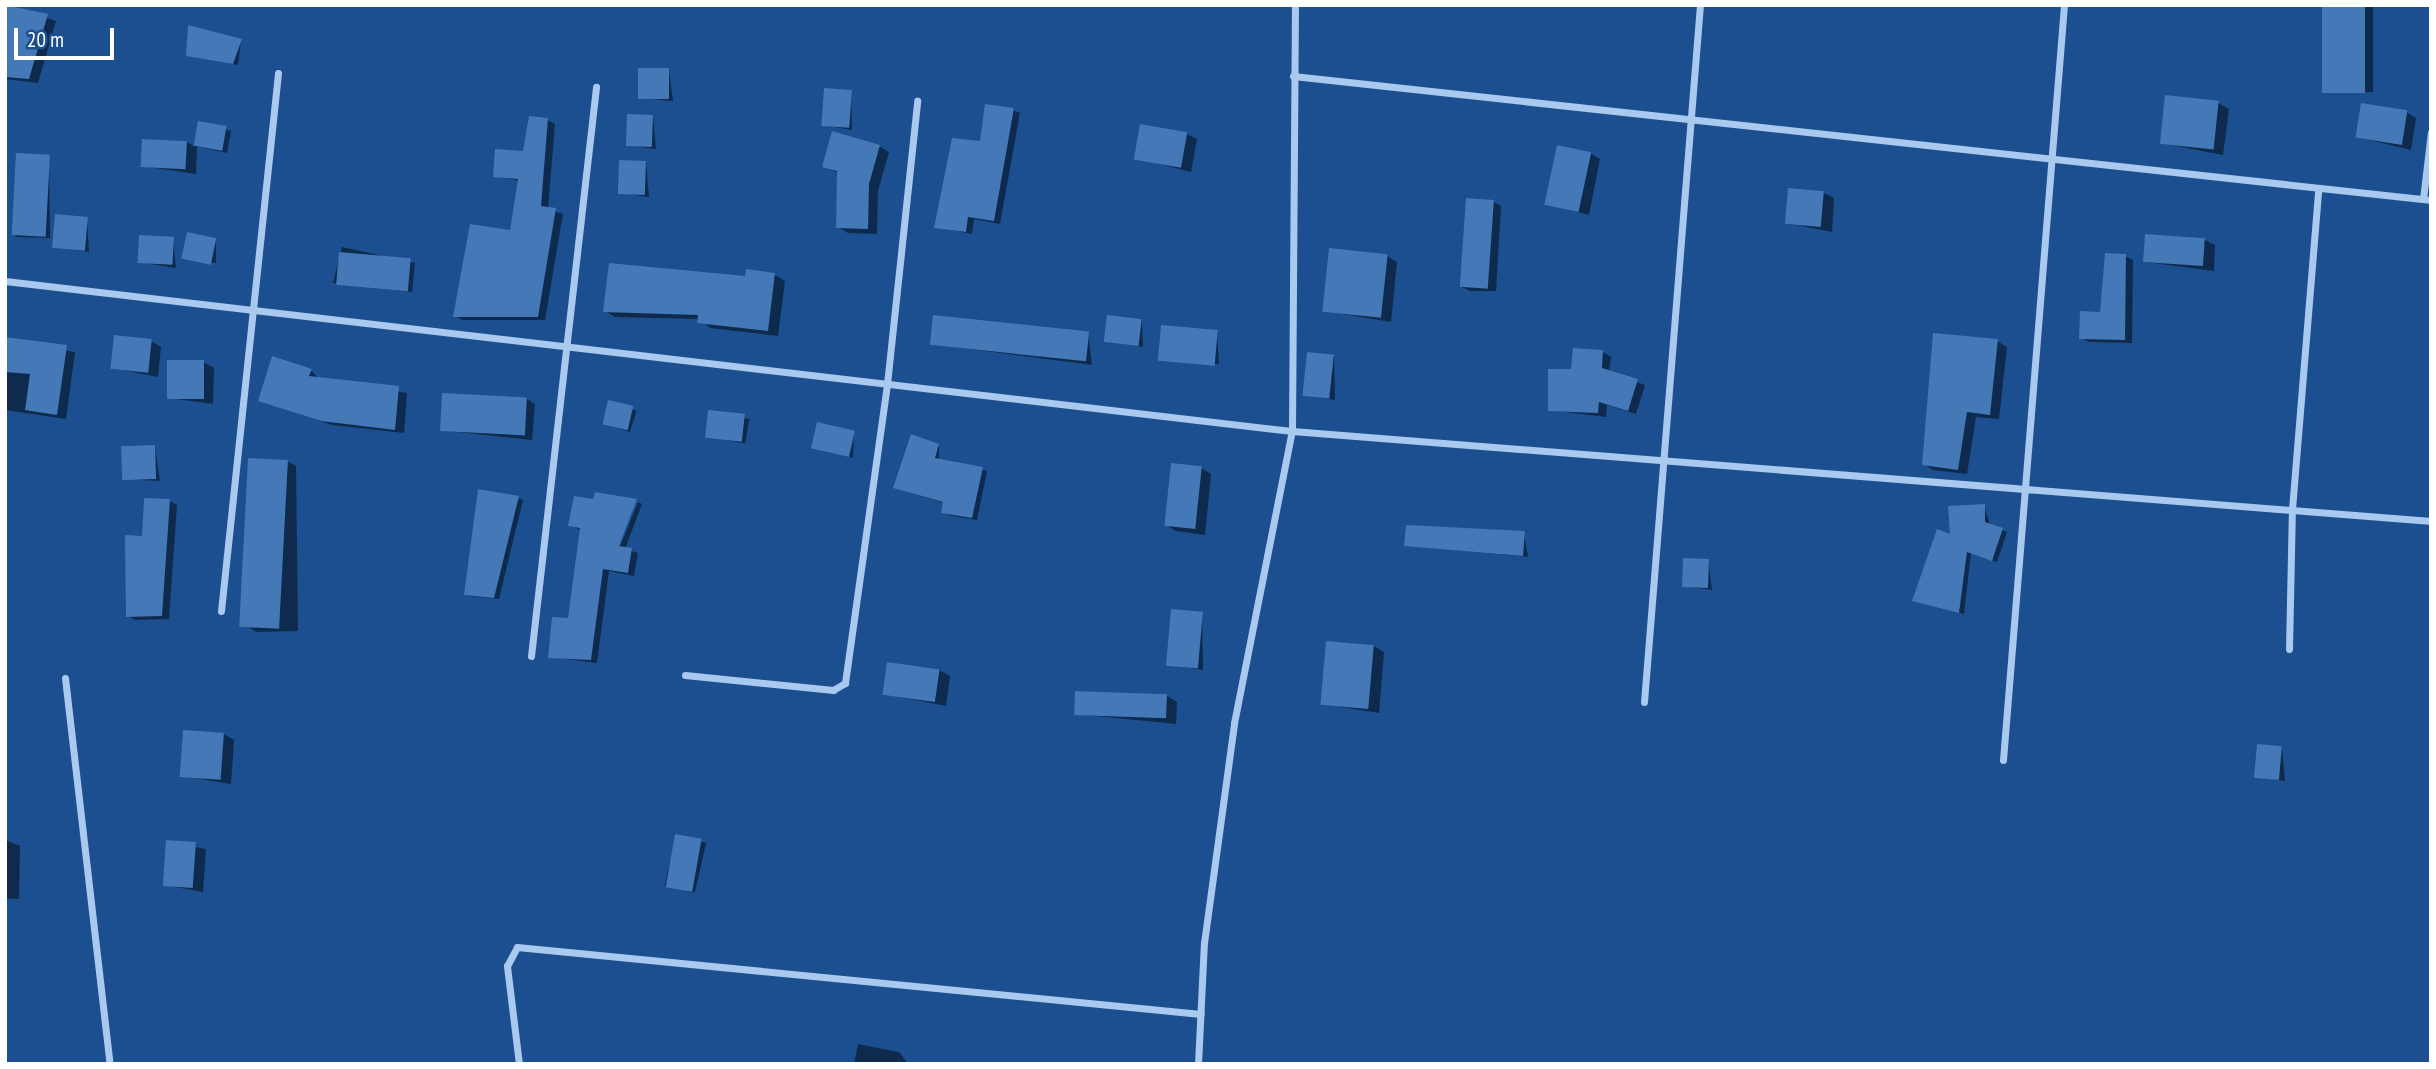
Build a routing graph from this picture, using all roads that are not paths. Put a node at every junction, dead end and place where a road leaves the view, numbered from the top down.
1 (1295, 5) edge
2 (1700, 5) edge
3 (2064, 5) edge
4 (278, 73) dead end
5 (1293, 76) junction
6 (596, 87) dead end
7 (917, 101) dead end
8 (1691, 121) junction
9 (2431, 132) edge
10 (2052, 159) junction
11 (2318, 191) junction
12 (2427, 199) edge
13 (5, 281) edge
14 (253, 310) junction
15 (570, 347) junction
16 (887, 384) junction
17 (1292, 431) junction
18 (1659, 462) junction
19 (2022, 490) junction
20 (2292, 509) junction
21 (2431, 522) edge
22 (221, 611) dead end
23 (2289, 649) dead end
24 (531, 656) dead end
25 (685, 675) dead end
26 (65, 678) dead end
27 (1644, 702) dead end
28 (2003, 760) dead end
29 (1201, 1014) junction
30 (110, 1064) edge
31 (519, 1064) edge
32 (1198, 1064) edge

1 - 5 street
2 - 8 street
3 - 10 street
4 - 14 street
5 - 8 street
5 - 17 street
6 - 15 street
7 - 16 street
8 - 10 street
8 - 18 street
9 - 12 street
10 - 11 street
10 - 19 street
11 - 12 street
11 - 20 street
13 - 14 street
14 - 15 street
14 - 22 street
15 - 16 street
15 - 24 street
16 - 17 street
16 - 25 street
17 - 18 street
17 - 29 street
18 - 19 street
18 - 27 street
19 - 20 street
19 - 28 street
20 - 21 street
20 - 23 street
26 - 30 street
29 - 31 street
29 - 32 street

